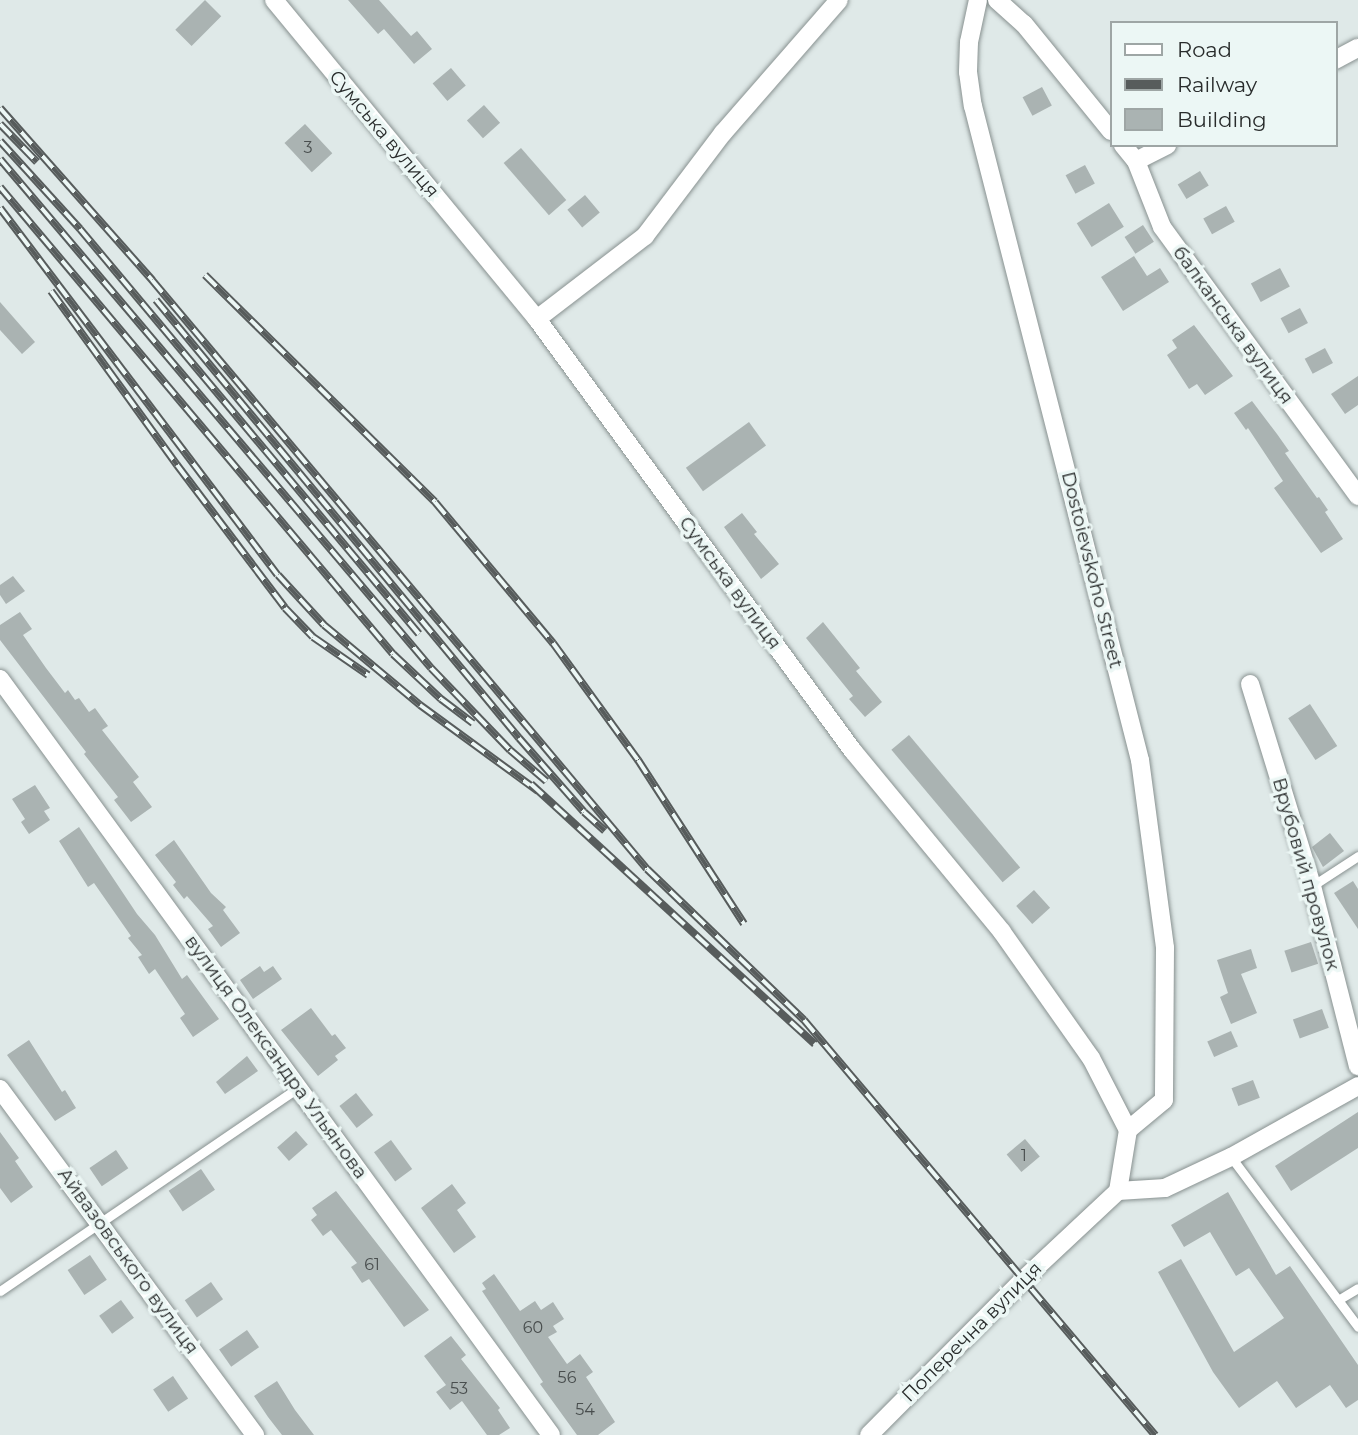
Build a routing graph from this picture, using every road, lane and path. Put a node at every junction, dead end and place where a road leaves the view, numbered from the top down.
1 (274, 0) edge
2 (839, 0) edge
3 (978, 0) edge
4 (997, 0) edge
5 (1358, 48) edge
6 (1337, 59) edge
7 (1110, 130) edge
8 (1125, 147) edge
9 (1163, 147) edge
10 (1136, 161) junction
11 (537, 318) junction
12 (1358, 496) edge
13 (0, 679) edge
14 (1250, 684) dead end
15 (1358, 856) edge
16 (1312, 887) junction
17 (1358, 1066) edge
18 (1358, 1086) edge
19 (299, 1087) junction
20 (0, 1089) edge
21 (1128, 1130) junction
22 (1231, 1157) junction
23 (1118, 1191) junction
24 (102, 1223) junction
25 (1358, 1288) edge
26 (0, 1291) edge
27 (1338, 1300) junction
28 (1358, 1327) edge
29 (255, 1435) edge
30 (551, 1435) edge
31 (869, 1435) edge

1 - 11 street, Сумська вулиця
2 - 11 street
3 - 21 street, Dostoievskoho Street
4 - 7 street
5 - 6 street
8 - 10 street, балканська вулиця
9 - 10 street
10 - 12 street, балканська вулиця
11 - 21 street, Сумська вулиця
13 - 19 street, вулиця Олександра Ульянова
14 - 16 street, Врубовий провулок
15 - 16 lane
16 - 17 street, Врубовий провулок
18 - 22 street
19 - 24 lane
19 - 30 street, вулиця Олександра Ульянова
20 - 24 street, Айвазовського вулиця
21 - 23 street
22 - 23 street
22 - 27 lane
23 - 31 street, Поперечна вулиця
24 - 26 lane
24 - 29 street, Айвазовського вулиця
25 - 27 lane
27 - 28 lane

